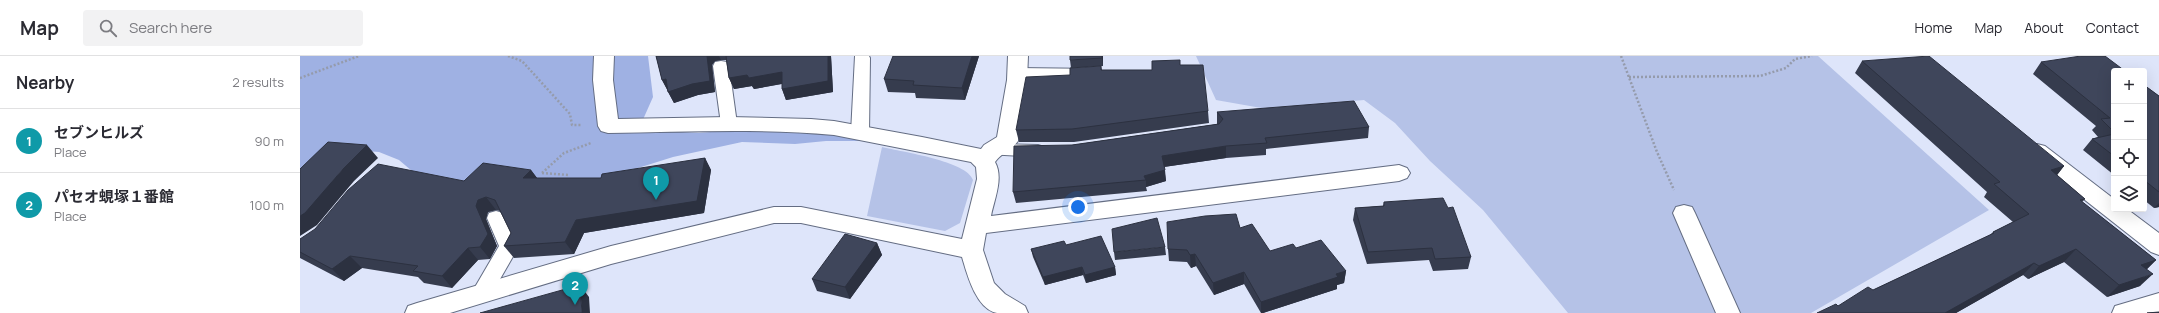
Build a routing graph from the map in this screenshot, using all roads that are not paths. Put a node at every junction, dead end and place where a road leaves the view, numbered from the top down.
1 (604, 56) edge
2 (862, 58) dead end
3 (1018, 65) edge
4 (721, 66) dead end
5 (1107, 72) edge
6 (729, 124) junction
7 (860, 133) junction
8 (2020, 138) edge
9 (1053, 150) edge
10 (989, 156) junction
11 (1399, 174) dead end
12 (1684, 213) road end
13 (496, 218) dead end
14 (977, 226) junction
15 (2159, 246) edge
16 (971, 250) junction
17 (481, 294) junction
18 (2159, 303) edge
19 (417, 313) edge
20 (1016, 313) edge
21 (1728, 313) edge
22 (2124, 313) edge

1 - 6 street
2 - 7 lane
3 - 5 lane
3 - 10 street
4 - 6 lane
6 - 7 street
7 - 10 street
8 - 15 street
9 - 10 lane
10 - 14 street
11 - 14 street
12 - 21 street
13 - 17 lane
14 - 16 street
16 - 17 street
16 - 20 street
17 - 19 street
18 - 22 street

